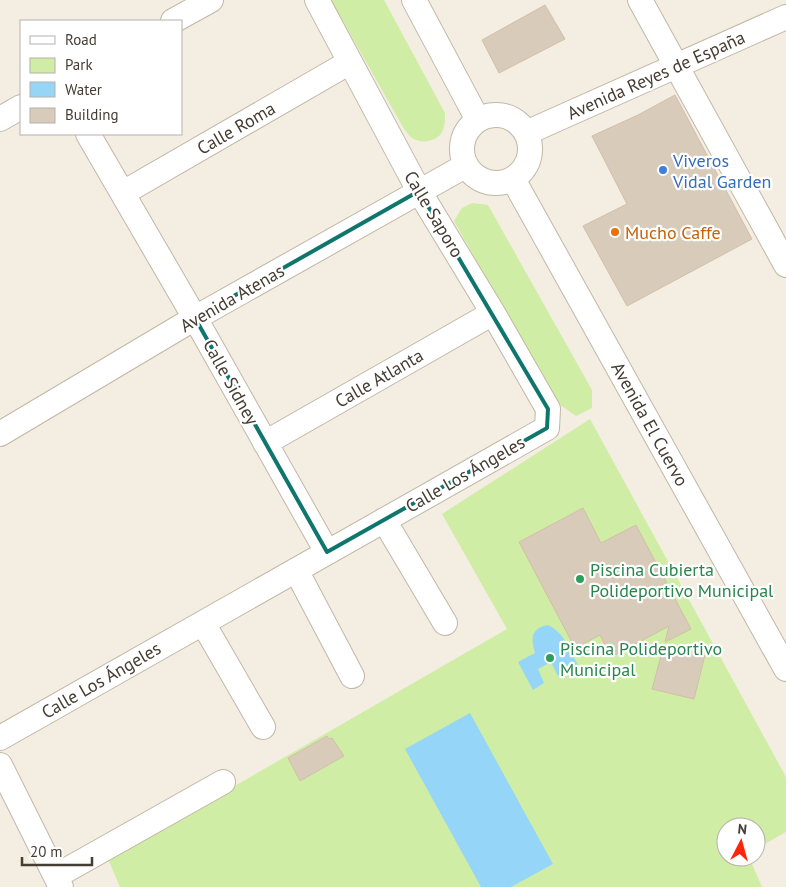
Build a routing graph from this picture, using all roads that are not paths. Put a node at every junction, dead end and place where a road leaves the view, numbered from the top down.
1 (211, 0) edge
2 (317, 0) edge
3 (414, 0) edge
4 (640, 0) edge
5 (786, 17) edge
6 (175, 20) edge
7 (350, 62) junction
8 (676, 66) junction
9 (20, 108) edge
10 (0, 119) edge
11 (478, 120) junction
12 (526, 133) junction
13 (89, 135) edge
14 (466, 166) junction
15 (513, 179) junction
16 (419, 191) junction
17 (123, 193) junction
18 (786, 265) edge
19 (493, 313) junction
20 (195, 318) junction
21 (547, 428) joint
22 (0, 434) edge
23 (265, 443) junction
24 (384, 520) junction
25 (327, 552) junction
26 (296, 570) junction
27 (202, 623) junction
28 (445, 623) dead end
29 (786, 669) edge
30 (352, 676) dead end
31 (263, 727) dead end
32 (0, 738) edge
33 (0, 765) edge
34 (223, 782) dead end
35 (58, 881) edge

1 - 6 street
2 - 7 street, Calle Saporo
3 - 11 street
4 - 8 street
5 - 8 street, Avenida Reyes de España
7 - 16 street, Calle Saporo
7 - 17 street, Calle Roma
8 - 12 street, Avenida Reyes de España
8 - 18 street
9 - 10 street
11 - 12 street
11 - 14 street
12 - 15 street
13 - 17 street, Calle Sidney
14 - 15 street
14 - 16 street, Avenida Atenas
15 - 29 street, Avenida El Cuervo
16 - 19 street, Calle Saporo
16 - 20 street, Avenida Atenas
17 - 20 street, Calle Sidney
19 - 21 street, Calle Saporo
19 - 23 street, Calle Atlanta
20 - 22 street, Avenida Atenas
20 - 23 street, Calle Sidney
21 - 24 street, Calle Los Ángeles
23 - 25 street, Calle Sidney
24 - 25 street, Calle Los Ángeles
24 - 28 street, Calle Los Ángeles
25 - 26 street, Calle Los Ángeles
26 - 27 street, Calle Los Ángeles
26 - 30 street
27 - 31 street
27 - 32 street, Calle Los Ángeles
33 - 35 street
34 - 35 street

